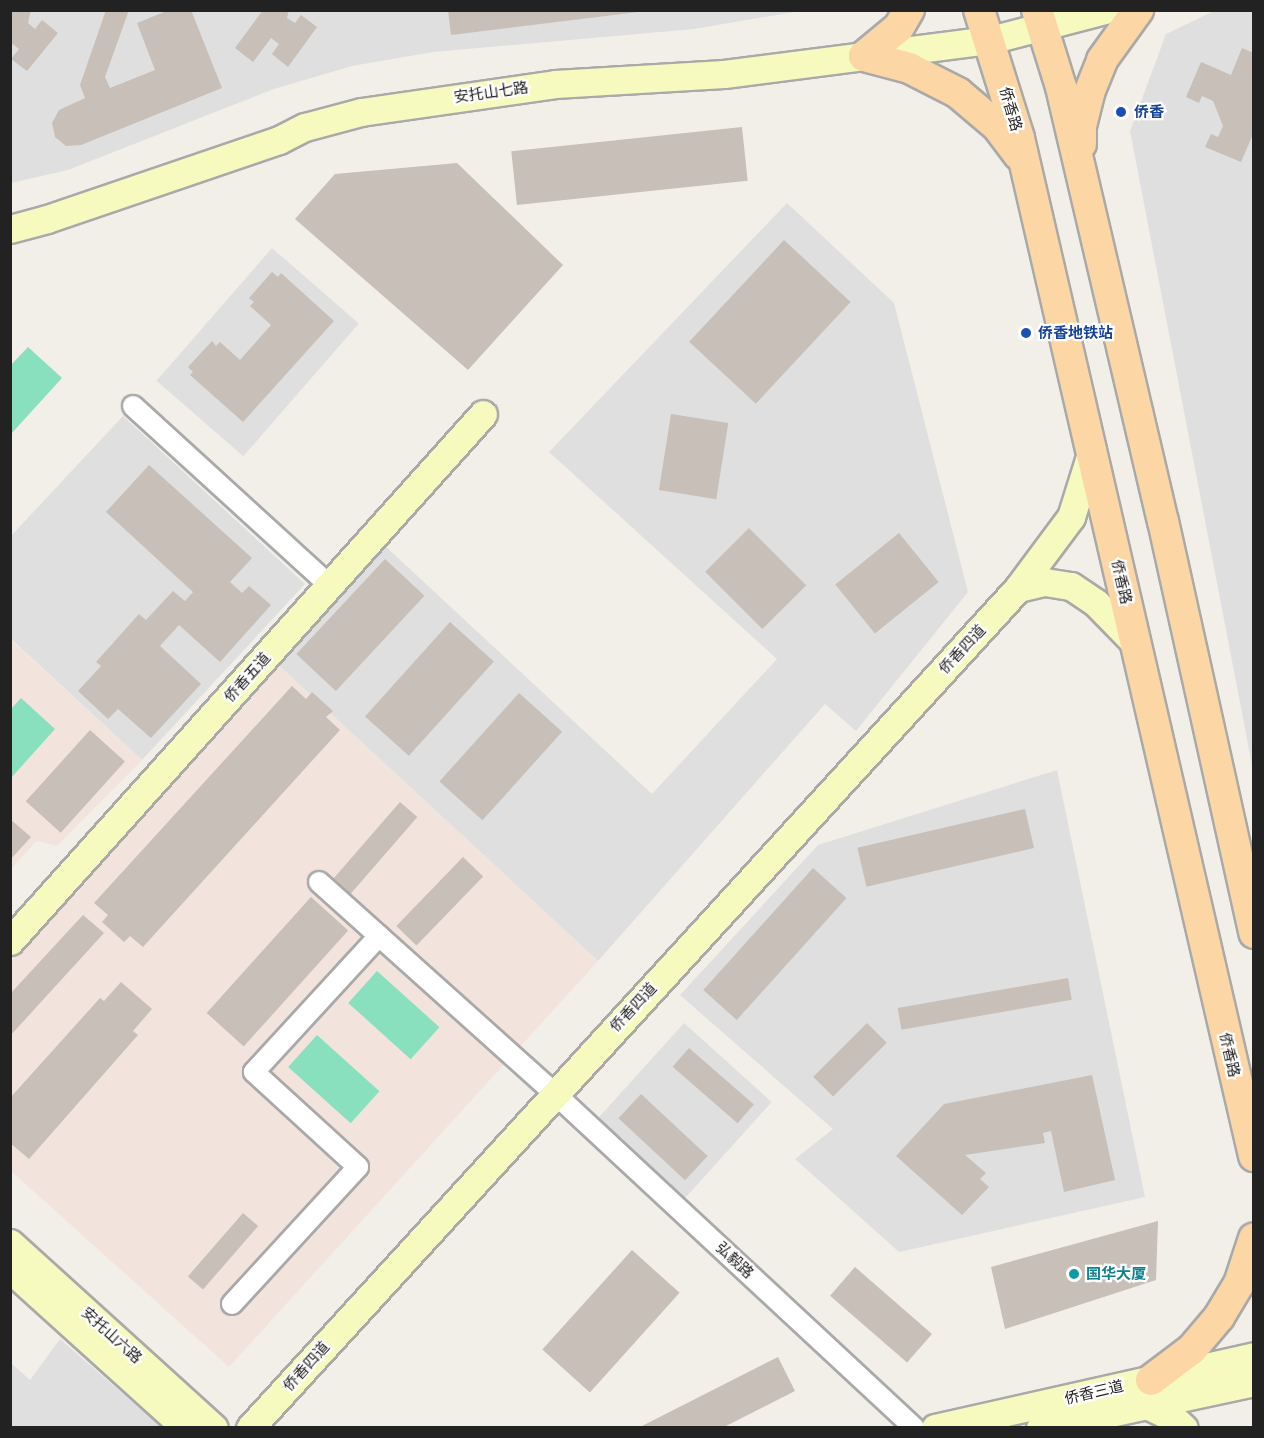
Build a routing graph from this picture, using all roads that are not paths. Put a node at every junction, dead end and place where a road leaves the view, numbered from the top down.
1 (909, 10) edge
2 (979, 10) edge
3 (1105, 10) edge
4 (1138, 10) edge
5 (1047, 16) edge
6 (990, 40) junction
7 (864, 56) junction
8 (1026, 166) junction
9 (1081, 171) junction
10 (10, 229) edge
11 (133, 406) dead end
12 (483, 414) dead end
13 (1092, 450) junction
14 (328, 585) junction
15 (1018, 588) junction
16 (1136, 644) junction
17 (319, 882) dead end
18 (1254, 933) edge
19 (379, 936) junction
20 (10, 941) edge
21 (554, 1093) junction
22 (1254, 1156) edge
23 (1254, 1238) edge
24 (10, 1243) edge
25 (10, 1269) edge
26 (232, 1304) dead end
27 (1254, 1356) edge
28 (1254, 1382) edge
29 (1149, 1392) junction
30 (186, 1428) edge
31 (214, 1428) edge
32 (250, 1428) edge
33 (915, 1428) edge
34 (935, 1428) edge
35 (1040, 1428) edge
36 (1184, 1428) edge

1 - 7 main road
2 - 6 main road, 侨香路
3 - 5 street, 安托山七路
4 - 9 main road
5 - 6 street, 安托山七路
5 - 9 main road
6 - 7 street, 安托山七路
6 - 8 main road, 侨香路
7 - 8 main road
7 - 10 street, 安托山七路
8 - 13 main road, 侨香路
9 - 18 main road
11 - 14 street
12 - 14 street, 侨香五道
13 - 15 street, 侨香四道
13 - 16 main road, 侨香路
14 - 20 street, 侨香五道
15 - 16 street
15 - 21 street, 侨香四道
16 - 22 main road, 侨香路
17 - 19 street, 弘毅路
19 - 21 street, 弘毅路
19 - 26 street
21 - 32 street, 侨香四道
21 - 33 street, 弘毅路
23 - 29 main road
24 - 31 street, 安托山六路
25 - 30 street, 安托山六路
27 - 29 street, 侨香三道
28 - 29 street, 侨香三道
29 - 34 street, 侨香三道
29 - 35 street, 侨香三道
29 - 36 street

